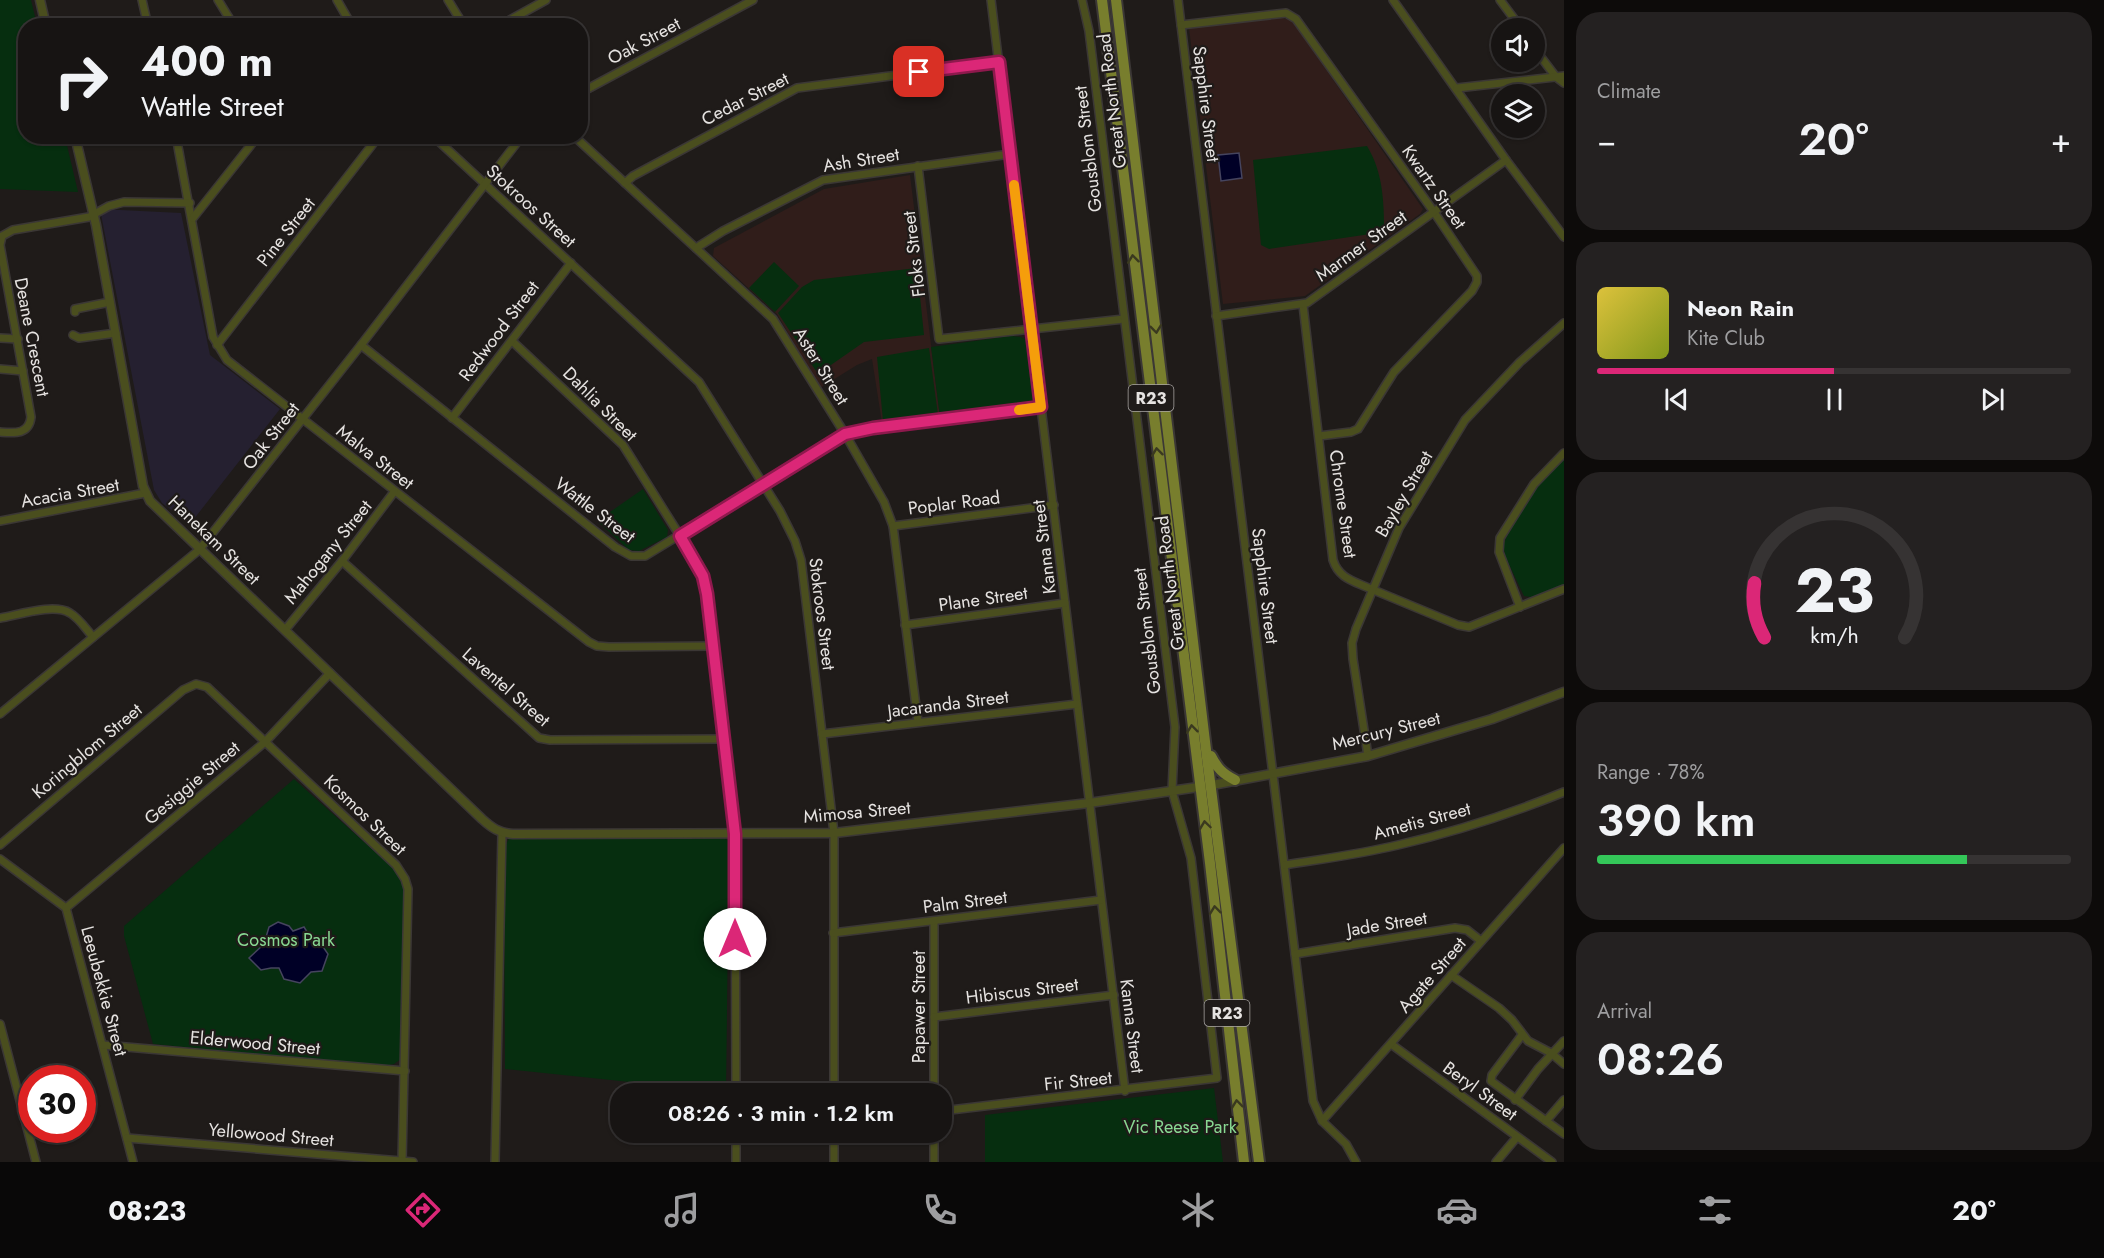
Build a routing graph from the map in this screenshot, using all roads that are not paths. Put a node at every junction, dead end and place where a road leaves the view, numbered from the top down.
1 (40, 0) edge
2 (142, 0) edge
3 (218, 0) edge
4 (337, 0) edge
5 (448, 0) edge
6 (546, 0) edge
7 (753, 0) edge
8 (991, 0) edge
9 (1082, 0) edge
10 (1102, 0) edge
11 (1116, 0) edge
12 (1178, 0) edge
13 (1393, 0) edge
14 (1500, 0) edge
15 (44, 18) edge
16 (146, 18) edge
17 (229, 18) edge
18 (347, 18) edge
19 (459, 18) edge
20 (513, 18) edge
21 (1514, 18) edge
22 (1181, 25) junction
23 (1545, 60) edge
24 (999, 62) junction
25 (1560, 76) edge
26 (1564, 83) edge
27 (1457, 88) junction
28 (588, 89) edge
29 (77, 144) edge
30 (178, 144) edge
31 (252, 144) edge
32 (373, 144) edge
33 (442, 144) edge
34 (516, 144) edge
35 (583, 144) edge
36 (1010, 154) junction
37 (1506, 160) junction
38 (918, 166) junction
39 (625, 183) junction
40 (485, 184) junction
41 (190, 203) junction
42 (1434, 212) junction
43 (93, 215) junction
44 (193, 218) junction
45 (2, 234) edge
46 (1564, 237) edge
47 (696, 248) junction
48 (571, 263) junction
49 (3, 279) edge
50 (110, 302) junction
51 (1304, 305) junction
52 (75, 312) dead end
53 (1216, 316) junction
54 (1124, 319) junction
55 (1564, 322) edge
56 (1032, 328) junction
57 (116, 333) junction
58 (73, 335) dead end
59 (0, 338) edge
60 (18, 339) junction
61 (512, 341) junction
62 (217, 345) junction
63 (362, 345) junction
64 (0, 369) edge
65 (23, 371) junction
66 (1041, 407) junction
67 (453, 418) junction
68 (303, 420) junction
69 (0, 432) edge
70 (845, 434) junction
71 (1319, 436) junction
72 (1564, 453) edge
73 (1173, 473) junction
74 (1160, 475) junction
75 (763, 484) junction
76 (394, 492) junction
77 (145, 494) junction
78 (1054, 505) junction
79 (0, 521) edge
80 (893, 526) junction
81 (680, 536) junction
82 (199, 550) junction
83 (342, 561) junction
84 (1372, 589) junction
85 (1564, 590) edge
86 (1065, 603) junction
87 (1520, 607) junction
88 (0, 618) edge
89 (905, 625) junction
90 (285, 630) junction
91 (93, 637) junction
92 (713, 646) junction
93 (330, 674) junction
94 (196, 684) joint
95 (1564, 692) edge
96 (1077, 704) junction
97 (0, 714) edge
98 (918, 722) junction
99 (822, 734) junction
100 (724, 739) junction
101 (266, 742) junction
102 (1207, 747) junction
103 (1368, 756) junction
104 (1272, 773) junction
105 (1235, 780) junction
106 (1212, 785) junction
107 (1200, 787) junction
108 (1172, 791) junction
109 (1564, 792) edge
110 (1089, 802) junction
111 (502, 833) junction
112 (834, 833) junction
113 (735, 834) junction
114 (0, 844) edge
115 (1564, 848) edge
116 (0, 859) edge
117 (1285, 865) junction
118 (1101, 900) junction
119 (66, 908) junction
120 (934, 921) junction
121 (833, 933) junction
122 (1482, 941) junction
123 (1295, 954) junction
124 (1452, 975) junction
125 (1114, 995) junction
126 (934, 1017) junction
127 (0, 1024) edge
128 (1522, 1035) junction
129 (1564, 1041) edge
130 (1391, 1044) junction
131 (103, 1045) junction
132 (1551, 1053) junction
133 (1564, 1064) edge
134 (405, 1071) junction
135 (1217, 1078) joint
136 (736, 1083) edge
137 (834, 1083) edge
138 (934, 1083) edge
139 (1125, 1090) junction
140 (1515, 1100) junction
141 (1564, 1100) edge
142 (952, 1110) edge
143 (1322, 1121) junction
144 (1546, 1121) junction
145 (1564, 1134) edge
146 (1517, 1137) junction
147 (127, 1138) junction
148 (736, 1143) edge
149 (834, 1143) edge
150 (934, 1143) edge
151 (36, 1162) edge
152 (133, 1162) edge
153 (402, 1162) edge
154 (412, 1162) edge
155 (495, 1162) edge
156 (736, 1162) edge
157 (834, 1162) edge
158 (934, 1162) edge
159 (1244, 1162) edge
160 (1259, 1162) edge
161 (1356, 1162) edge
162 (1496, 1162) edge
163 (1552, 1162) edge

1 - 15 street
2 - 16 street
3 - 17 street
4 - 18 street
5 - 19 street
6 - 20 street
7 - 28 street, Oak Street
8 - 24 street, Kanna Street
9 - 54 street, Gousblom Street
74 -> 10 main road, Great North Road / R23
11 -> 73 main road, Great North Road / R23
12 - 22 street, Sapphire Street
13 - 27 street
14 - 21 street
22 - 42 street, Kwartz Street
22 - 53 street, Sapphire Street
23 - 25 street
24 - 36 street, Kanna Street
24 - 39 street, Cedar Street
25 - 26 street
25 - 27 street
27 - 37 street
29 - 43 street, Hanekam Street
30 - 41 street, Malva Street
31 - 44 street
32 - 62 street, Pine Street
33 - 40 street, Stokroos Street
34 - 40 street, Oak Street
35 - 39 street, Aster Street
36 - 38 street, Ash Street
36 - 56 street, Kanna Street
37 - 42 street, Marmer Street
37 - 46 street
38 - 47 street, Ash Street
38 - 56 street, Floks Street
39 - 47 street, Aster Street
40 - 48 street, Stokroos Street
40 - 63 street, Oak Street
41 - 43 street, Deane Crescent
41 - 44 street, Malva Street
42 - 51 street, Marmer Street
42 - 71 street, Kwartz Street
43 - 45 street, Deane Crescent
43 - 50 street, Hanekam Street
44 - 62 street, Malva Street
45 - 49 street, Deane Crescent
47 - 70 street, Aster Street
48 - 61 street, Redwood Street
48 - 75 street, Stokroos Street
49 - 60 street, Deane Crescent
50 - 52 street
50 - 57 street, Hanekam Street
51 - 53 street, Marmer Street
51 - 71 street, Chrome Street
53 - 104 street, Sapphire Street
54 - 56 street
54 - 108 street, Gousblom Street
55 - 84 street, Bayley Street
56 - 66 street, Kanna Street
57 - 58 street
57 - 77 street, Hanekam Street
59 - 60 street
60 - 65 street, Deane Crescent
61 - 67 street, Redwood Street
61 - 81 street, Dahlia Street
62 - 68 street, Malva Street
63 - 67 street, Wattle Street
63 - 68 street, Oak Street
64 - 65 street
65 - 69 street, Deane Crescent
66 - 70 street, Wattle Street
66 - 78 street, Kanna Street
67 - 81 street, Wattle Street
68 - 76 street, Malva Street
68 - 82 street, Oak Street
70 - 75 street, Wattle Street
70 - 80 street, Aster Street
71 - 84 street, Chrome Street
72 - 87 street
73 - 74 main road
73 - 102 main road, Great North Road / R23
107 -> 74 main road, Great North Road / R23
75 - 81 street, Wattle Street
75 - 99 street, Stokroos Street
76 - 83 street, Mahogany Street
76 - 92 street, Malva Street
77 - 79 street, Acacia Street
77 - 82 street, Hanekam Street
78 - 80 street, Poplar Road
78 - 86 street, Kanna Street
80 - 89 street, Aster Street
81 - 92 street, Dahlia Street
82 - 90 street, Hanekam Street
82 - 91 street, Oak Street
83 - 90 street, Mahogany Street
83 - 100 street, Laventel Street
84 - 87 street, Chrome Street
84 - 103 street, Bayley Street
85 - 87 street, Chrome Street
86 - 89 street, Plane Street
86 - 96 street, Kanna Street
88 - 91 street
89 - 98 street, Aster Street
90 - 93 street, Hanekam Street
91 - 97 street, Oak Street
92 - 100 street, Dahlia Street
93 - 101 street, Gesiggie Street
93 - 111 street, Hanekam Street
94 - 101 street, Kosmos Street
94 - 114 street, Koringblom Street
95 - 103 street, Mercury Street
96 - 98 street, Jacaranda Street
96 - 110 street, Kanna Street
98 - 99 street, Jacaranda Street
99 - 112 street, Stokroos Street
100 - 113 street, Dahlia Street
101 - 119 street, Gesiggie Street
101 - 134 street, Kosmos Street
102 - 105 main road
102 - 106 main road, Great North Road / R23
103 - 104 street, Mercury Street
104 - 105 street, Mercury Street
104 - 117 street, Sapphire Street
105 - 106 street, Mercury Street
106 - 107 street, Mimosa Street
106 - 160 main road, Great North Road / R23
107 - 108 street, Mimosa Street
159 -> 107 main road, Great North Road / R23
108 - 110 street, Mimosa Street
108 - 135 street, Gousblom Street
109 - 117 street, Ametis Street
110 - 112 street, Mimosa Street
110 - 118 street, Kanna Street
111 - 113 street, Mimosa Street
111 - 155 street
112 - 113 street, Mimosa Street
112 - 121 street, Stokroos Street
113 - 136 street, Dahlia Street
115 - 122 street, Agate Street
116 - 119 street, Leeubekkie Street
117 - 123 street, Sapphire Street
118 - 120 street, Palm Street
118 - 125 street, Kanna Street
119 - 131 street, Leeubekkie Street
120 - 121 street, Palm Street
120 - 126 street, Papawer Street
121 - 137 street, Stokroos Street
122 - 123 street, Jade Street
122 - 124 street, Agate Street
123 - 143 street, Sapphire Street
124 - 128 street
124 - 130 street, Agate Street
125 - 126 street, Hibiscus Street
125 - 139 street, Kanna Street
126 - 138 street, Papawer Street
127 - 151 street
128 - 132 street
128 - 140 street
129 - 132 street
130 - 143 street, Agate Street
130 - 146 street, Beryl Street
131 - 134 street, Elderwood Street
131 - 147 street, Leeubekkie Street
132 - 133 street
132 - 140 street
134 - 153 street, Kosmos Street
135 - 139 street, Fir Street
139 - 142 street, Fir Street
140 - 144 street
141 - 144 street
143 - 161 street, Sapphire Street
144 - 145 street
146 - 162 street
146 - 163 street, Beryl Street
147 - 152 street, Leeubekkie Street
147 - 153 street, Yellowood Street
148 - 156 street
149 - 157 street
150 - 158 street
153 - 154 street, Yellowood Street

